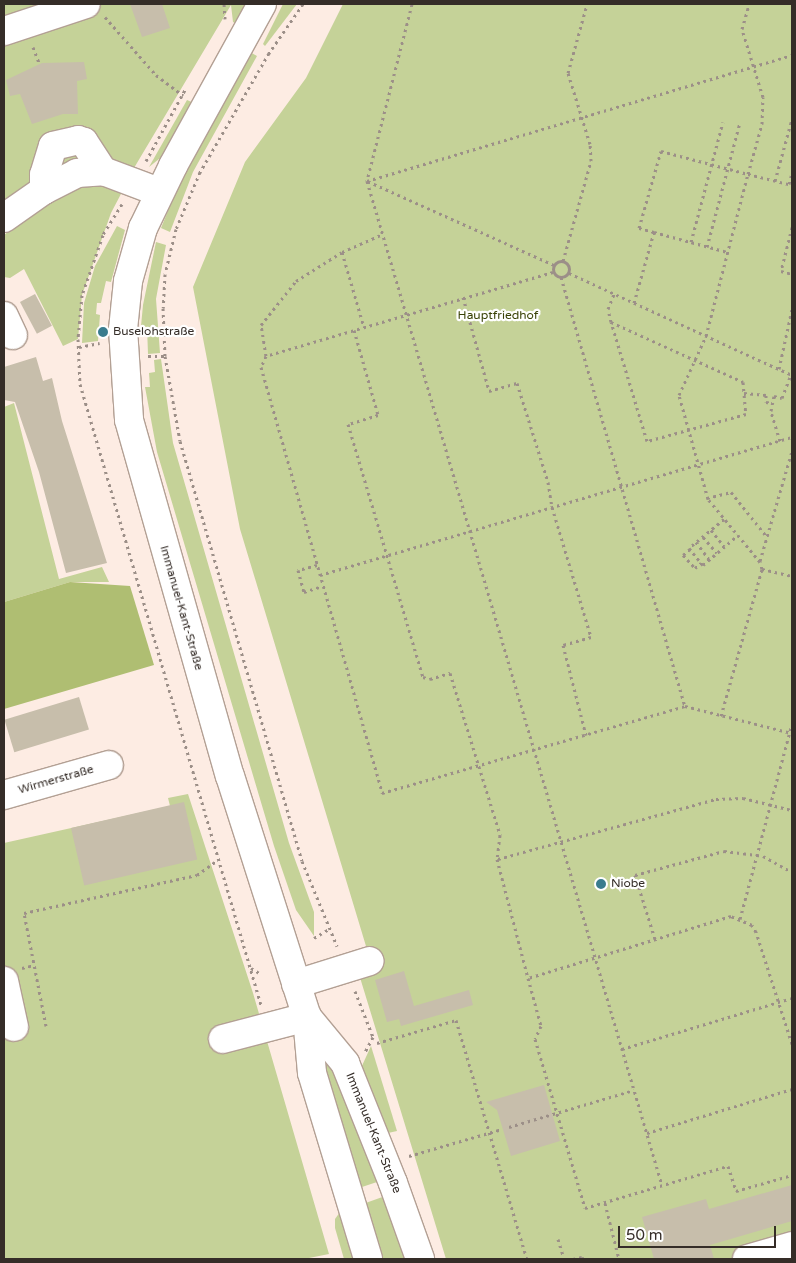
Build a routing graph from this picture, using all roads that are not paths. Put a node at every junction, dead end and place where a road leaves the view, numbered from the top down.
1 (262, 4) edge
2 (93, 8) edge
3 (4, 31) edge
4 (159, 192) junction
5 (4, 218) edge
6 (109, 765) dead end
7 (4, 795) edge
8 (358, 964) road end
9 (4, 981) edge
10 (296, 984) junction
11 (307, 1017) junction
12 (14, 1026) dead end
13 (223, 1039) dead end
14 (792, 1246) edge
15 (368, 1259) edge
16 (420, 1259) edge
17 (747, 1259) edge

1 - 4 street
2 - 3 street
4 - 5 street
4 - 10 street, Immanuel-Kant-Straße
6 - 7 street, Wirmerstraße
8 - 10 street
9 - 12 street
10 - 11 street, Immanuel-Kant-Straße
11 - 13 street
11 - 15 street, Immanuel-Kant-Straße
11 - 16 street, Immanuel-Kant-Straße
14 - 17 street

